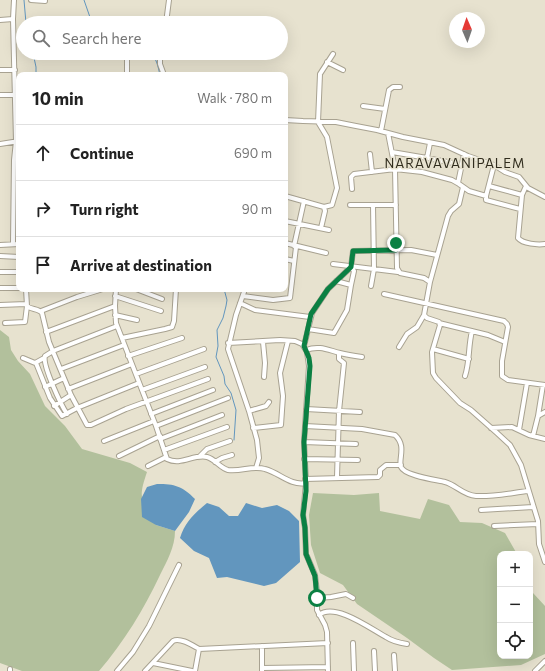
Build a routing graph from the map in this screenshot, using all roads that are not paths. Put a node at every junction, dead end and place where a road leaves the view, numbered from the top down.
1 (9, 0) edge
2 (14, 0) edge
3 (31, 0) edge
4 (169, 0) edge
5 (45, 2) dead end
6 (167, 16) edge
7 (13, 19) junction
8 (0, 20) edge
9 (333, 54) dead end
10 (127, 60) edge
11 (160, 60) edge
12 (327, 62) junction
13 (0, 70) edge
14 (15, 70) junction
15 (343, 70) dead end
16 (127, 72) edge
17 (163, 72) edge
18 (16, 82) edge
19 (400, 86) dead end
20 (16, 94) edge
21 (0, 95) edge
22 (363, 106) dead end
23 (384, 109) junction
24 (288, 120) edge
25 (318, 122) junction
26 (381, 131) junction
27 (388, 134) junction
28 (16, 141) edge
29 (430, 143) junction
30 (0, 144) edge
31 (16, 150) edge
32 (392, 152) junction
33 (370, 154) dead end
34 (464, 154) junction
35 (427, 158) junction
36 (453, 163) dead end
37 (494, 165) junction
38 (395, 169) junction
39 (372, 172) junction
40 (458, 183) junction
41 (488, 186) junction
42 (526, 186) junction
43 (464, 187) junction
44 (352, 189) dead end
45 (522, 195) junction
46 (486, 196) junction
47 (545, 196) edge
48 (288, 197) edge
49 (304, 201) junction
50 (373, 205) junction
51 (396, 205) junction
52 (350, 206) dead end
53 (324, 207) junction
54 (520, 209) junction
55 (288, 222) edge
56 (298, 224) junction
57 (321, 228) junction
58 (329, 230) dead end
59 (13, 244) joint
60 (288, 244) edge
61 (545, 244) edge
62 (0, 245) edge
63 (295, 247) junction
64 (374, 250) junction
65 (396, 250) junction
66 (326, 253) dead end
67 (437, 255) junction
68 (0, 256) edge
69 (16, 257) edge
70 (288, 260) edge
71 (294, 261) junction
72 (333, 264) dead end
73 (351, 267) junction
74 (374, 269) junction
75 (0, 272) edge
76 (16, 272) edge
77 (398, 272) junction
78 (336, 281) junction
79 (430, 282) junction
80 (351, 285) junction
81 (372, 286) dead end
82 (0, 288) edge
83 (16, 288) edge
84 (26, 292) edge
85 (93, 292) edge
86 (115, 292) edge
87 (117, 292) edge
88 (144, 292) edge
89 (176, 292) edge
90 (244, 292) edge
91 (384, 294) dead end
92 (243, 296) junction
93 (162, 299) dead end
94 (240, 303) junction
95 (426, 303) junction
96 (0, 305) edge
97 (26, 305) junction
98 (115, 306) junction
99 (41, 311) junction
100 (162, 311) dead end
101 (115, 315) junction
102 (424, 315) junction
103 (310, 317) junction
104 (137, 320) dead end
105 (5, 323) dead end
106 (439, 323) junction
107 (117, 326) junction
108 (308, 329) junction
109 (472, 331) junction
110 (46, 332) junction
111 (122, 338) junction
112 (182, 338) dead end
113 (288, 341) junction
114 (263, 342) junction
115 (505, 342) junction
116 (228, 343) junction
117 (124, 345) junction
118 (399, 347) dead end
119 (305, 348) junction
120 (204, 349) dead end
121 (433, 349) junction
122 (53, 351) junction
123 (339, 353) junction
124 (128, 356) junction
125 (362, 357) dead end
126 (23, 358) dead end
127 (44, 358) junction
128 (469, 359) junction
129 (36, 363) junction
130 (132, 364) junction
131 (205, 367) dead end
132 (61, 369) junction
133 (136, 374) junction
134 (465, 376) dead end
135 (264, 377) dead end
136 (64, 378) junction
137 (208, 379) dead end
138 (52, 383) junction
139 (139, 383) junction
140 (527, 383) junction
141 (544, 385) edge
142 (45, 387) junction
143 (68, 390) junction
144 (142, 390) junction
145 (213, 390) dead end
146 (71, 395) junction
147 (228, 398) dead end
148 (60, 401) junction
149 (146, 402) junction
150 (269, 402) dead end
151 (54, 406) junction
152 (77, 408) junction
153 (306, 409) junction
154 (249, 411) junction
155 (339, 411) junction
156 (360, 412) dead end
157 (545, 412) edge
158 (67, 414) junction
159 (151, 414) junction
160 (222, 415) dead end
161 (538, 416) junction
162 (154, 421) junction
163 (156, 426) junction
164 (305, 426) junction
165 (227, 427) dead end
166 (253, 428) junction
167 (338, 428) junction
168 (491, 428) junction
169 (518, 430) junction
170 (532, 436) junction
171 (160, 438) junction
172 (545, 439) edge
173 (104, 441) dead end
174 (230, 441) dead end
175 (304, 442) junction
176 (338, 443) junction
177 (356, 444) dead end
178 (164, 450) junction
179 (232, 454) dead end
180 (119, 456) dead end
181 (166, 457) junction
182 (199, 457) junction
183 (304, 459) junction
184 (338, 459) junction
185 (358, 460) dead end
186 (215, 462) junction
187 (401, 465) junction
188 (148, 466) dead end
189 (256, 468) junction
190 (337, 477) junction
191 (305, 481) junction
192 (528, 491) junction
193 (534, 507) junction
194 (481, 510) dead end
195 (538, 524) junction
196 (494, 526) dead end
197 (545, 562) edge
198 (178, 565) dead end
199 (317, 598) junction
200 (353, 598) dead end
201 (319, 615) junction
202 (328, 643) junction
203 (353, 643) dead end
204 (406, 644) dead end
205 (262, 646) junction
206 (199, 649) junction
207 (374, 651) dead end
208 (394, 655) dead end
209 (545, 661) edge
210 (153, 663) junction
211 (328, 669) edge
212 (262, 670) edge
213 (117, 671) edge
214 (145, 671) edge
215 (194, 671) edge
216 (354, 671) edge
217 (375, 671) edge
218 (395, 671) edge
219 (535, 671) edge

1 - 2 street
2 - 7 street
3 - 5 street
4 - 6 street
7 - 8 street
7 - 14 street
9 - 12 street
10 - 16 street
11 - 17 street
12 - 15 street
12 - 25 street
13 - 14 street
14 - 18 street
19 - 23 street
20 - 21 street
22 - 23 street
23 - 26 street
24 - 25 street
25 - 26 street
25 - 53 street
26 - 27 street
27 - 29 street
27 - 32 street
28 - 30 street
29 - 34 street
29 - 35 street
31 - 59 street
32 - 35 street
32 - 38 street
33 - 39 street
34 - 37 street
34 - 40 street
35 - 36 street
37 - 41 street
37 - 42 street
38 - 39 street
38 - 40 street
38 - 51 street
39 - 44 street
40 - 43 street
41 - 45 street
41 - 46 street
42 - 45 street
42 - 47 street
43 - 46 street
43 - 67 street
45 - 54 street
46 - 54 street
48 - 49 street
49 - 53 street
49 - 56 street
50 - 51 street
50 - 52 street
50 - 64 street
51 - 65 street
53 - 57 street
54 - 61 street
55 - 56 street
56 - 57 street
56 - 63 street
57 - 58 street
59 - 62 street
60 - 63 street
63 - 66 street
63 - 71 street
64 - 65 street
64 - 73 street
64 - 74 street
65 - 67 street
65 - 77 street
67 - 79 street
68 - 69 street
70 - 71 street
71 - 92 street
72 - 73 street
73 - 74 street
73 - 78 street
73 - 80 street
74 - 77 street
74 - 81 street
75 - 76 street
77 - 79 street
78 - 80 street
78 - 103 street
79 - 95 street
80 - 108 street
82 - 83 street
84 - 97 street
85 - 99 street
86 - 98 street
87 - 100 street
88 - 93 street
89 - 111 street
90 - 92 street
91 - 95 street
92 - 94 street
94 - 103 street
94 - 116 street
95 - 102 street
95 - 115 street
96 - 97 street
97 - 99 street
97 - 105 street
98 - 101 street
98 - 110 street
99 - 110 street
101 - 104 street
101 - 107 street
102 - 106 street
102 - 118 street
103 - 108 street
106 - 109 street
106 - 121 street
107 - 111 street
107 - 122 street
108 - 119 street
109 - 115 street
109 - 128 street
110 - 122 street
111 - 117 street
112 - 124 street
113 - 114 street
113 - 119 street
113 - 166 street
114 - 116 street
114 - 135 street
115 - 140 street
116 - 154 street
117 - 124 street
117 - 132 street
119 - 123 street
119 - 153 street
120 - 133 street
121 - 128 street
121 - 168 street
122 - 127 street
122 - 132 street
123 - 125 street
123 - 155 street
124 - 130 street
126 - 129 street
127 - 129 street
127 - 138 street
128 - 134 street
129 - 142 street
130 - 133 street
130 - 143 street
131 - 144 street
132 - 136 street
133 - 139 street
136 - 138 street
136 - 143 street
137 - 149 street
138 - 142 street
138 - 148 street
139 - 144 street
139 - 152 street
140 - 141 street
140 - 169 street
141 - 161 street
142 - 151 street
143 - 146 street
144 - 149 street
145 - 159 street
146 - 148 street
146 - 152 street
147 - 163 street
148 - 151 street
148 - 158 street
149 - 152 street
149 - 159 street
150 - 154 street
151 - 158 street
152 - 158 street
153 - 155 street
153 - 164 street
154 - 166 street
155 - 156 street
155 - 167 street
157 - 161 street
159 - 162 street
160 - 171 street
161 - 170 street
162 - 163 street
162 - 173 street
163 - 171 street
164 - 167 street
164 - 175 street
165 - 178 street
166 - 189 street
167 - 176 street
167 - 187 street
168 - 169 street
168 - 192 street
169 - 170 street
170 - 172 street
171 - 178 street
171 - 180 street
174 - 182 street
175 - 176 street
175 - 183 street
176 - 177 street
176 - 184 street
178 - 181 street
179 - 186 street
181 - 182 street
181 - 188 street
182 - 186 street
183 - 184 street
183 - 191 street
184 - 185 street
184 - 190 street
186 - 189 street
187 - 190 street
187 - 192 street
189 - 191 street
190 - 191 street
191 - 199 street
192 - 193 street
193 - 194 street
193 - 195 street
195 - 196 street
195 - 197 street
198 - 213 street
199 - 200 street
199 - 201 street
201 - 202 street
201 - 204 street
202 - 205 street
202 - 211 street
203 - 216 street
205 - 206 street
205 - 212 street
206 - 210 street
206 - 215 street
207 - 217 street
208 - 218 street
209 - 219 street
210 - 214 street
210 - 215 street
211 - 212 street

